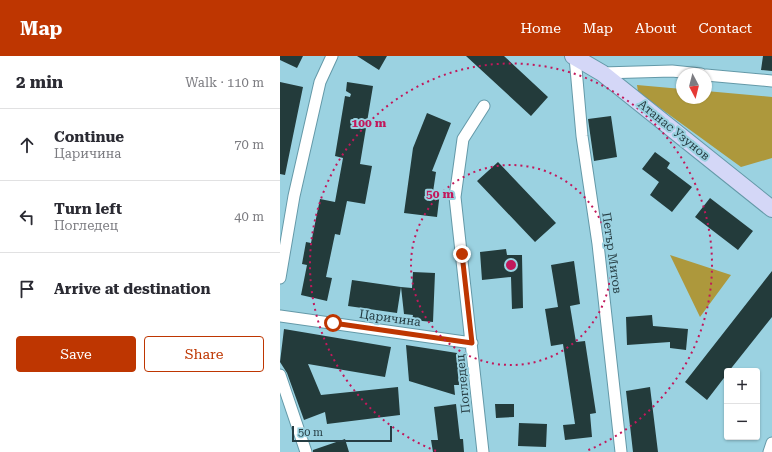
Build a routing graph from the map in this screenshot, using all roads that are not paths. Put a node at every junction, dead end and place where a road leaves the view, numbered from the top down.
1 (332, 56) edge
2 (574, 57) edge
3 (676, 71) edge
4 (602, 73) junction
5 (712, 75) edge
6 (772, 81) edge
7 (484, 106) dead end
8 (772, 209) edge
9 (280, 278) edge
10 (280, 316) edge
11 (472, 343) junction
12 (280, 375) edge
13 (772, 444) edge
14 (306, 452) edge
15 (483, 452) edge
16 (621, 452) edge
17 (769, 452) edge

1 - 9 street
2 - 4 street, Атанас Узунов
2 - 16 street, Петър Митов
3 - 4 street
4 - 8 street, Атанас Узунов
5 - 6 street
7 - 11 street, Погледец
10 - 11 street, Царичина
11 - 15 street, Погледец
12 - 14 street
13 - 17 street

